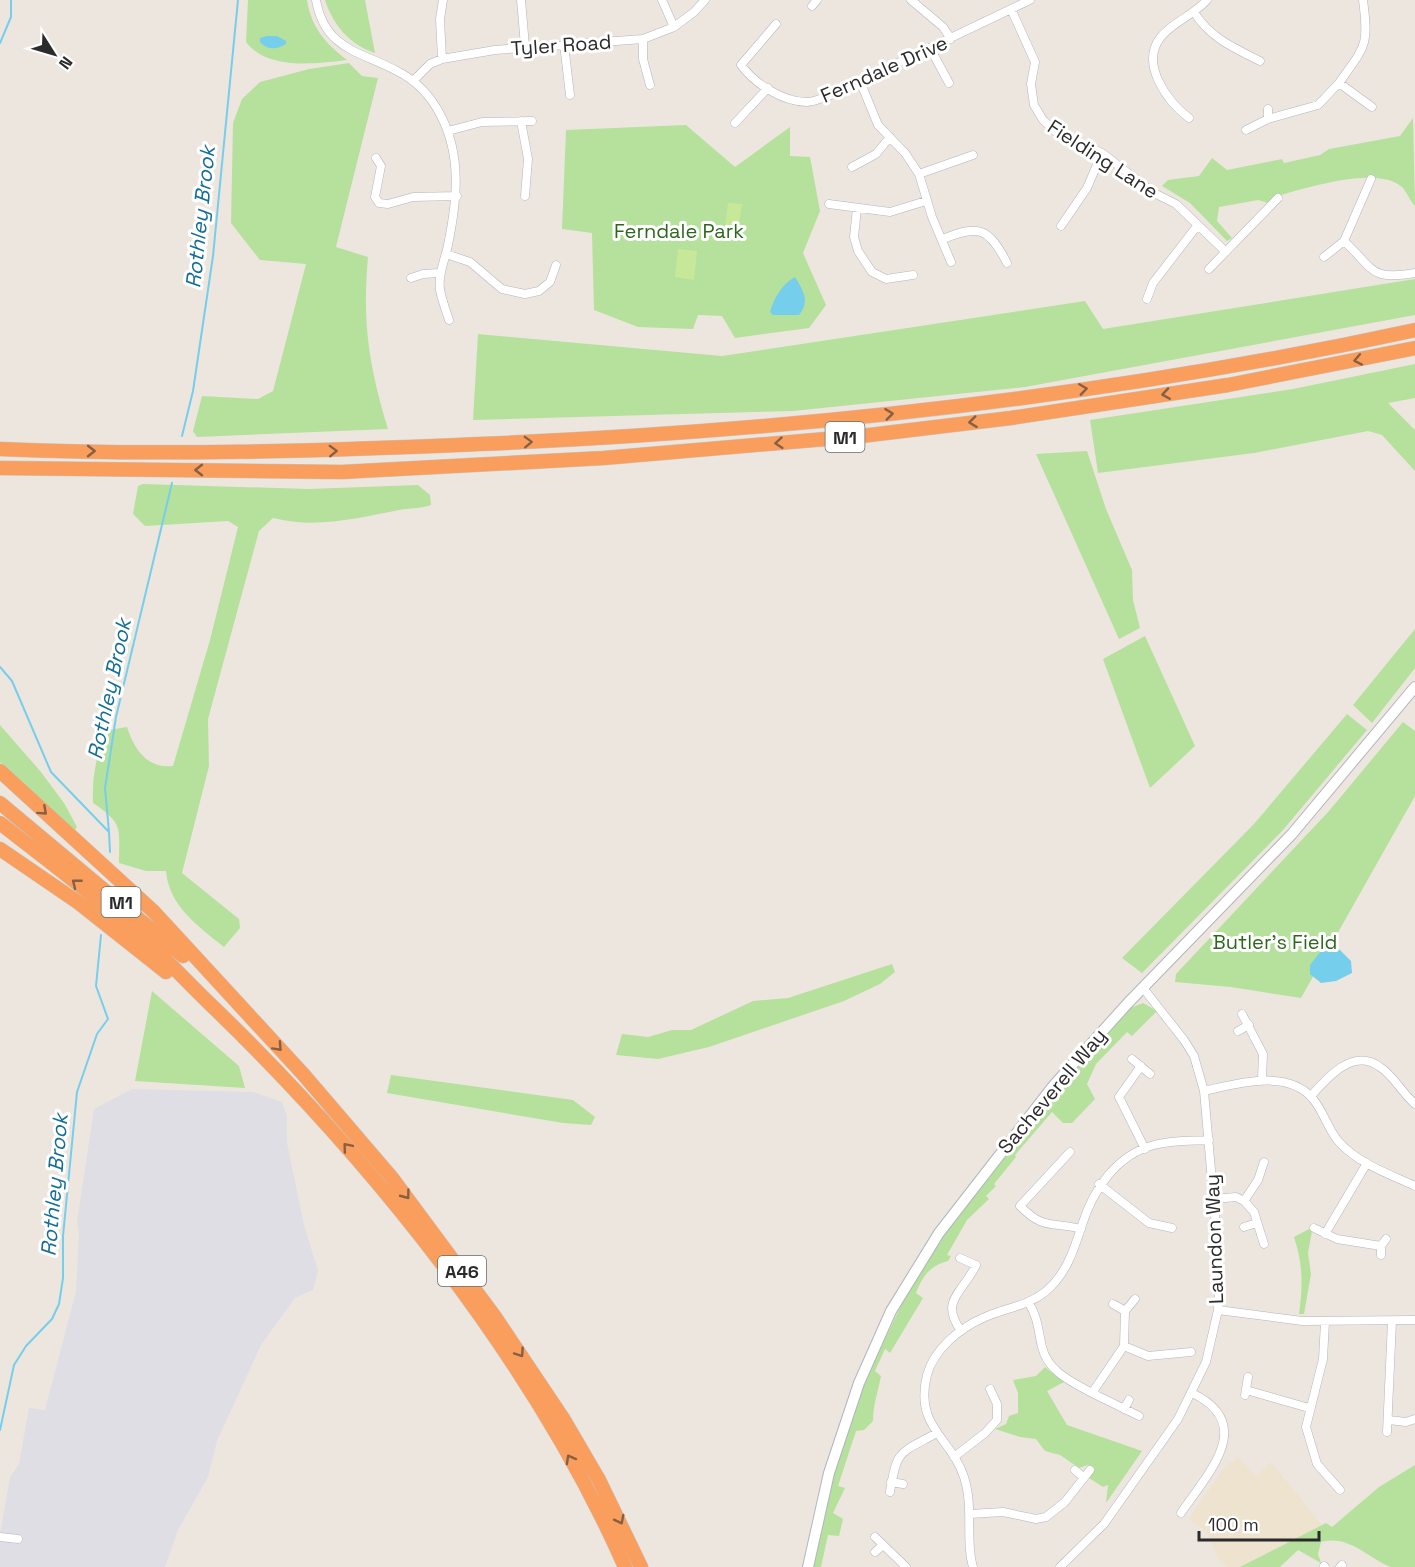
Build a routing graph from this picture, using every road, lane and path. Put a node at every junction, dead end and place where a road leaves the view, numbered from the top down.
1 (316, 0) edge
2 (521, 0) edge
3 (662, 0) edge
4 (705, 0) edge
5 (911, 0) edge
6 (1030, 0) edge
7 (1207, 0) edge
8 (1363, 0) edge
9 (432, 1) edge
10 (443, 1) edge
11 (1011, 9) junction
12 (1194, 12) junction
13 (776, 24) dead end
14 (674, 27) junction
15 (642, 39) junction
16 (951, 39) junction
17 (564, 44) junction
18 (525, 46) junction
19 (930, 48) junction
20 (442, 59) junction
21 (1260, 61) dead end
22 (413, 81) junction
23 (860, 81) junction
24 (1340, 82) junction
25 (949, 83) dead end
26 (650, 85) dead end
27 (768, 88) junction
28 (570, 95) dead end
29 (1372, 107) dead end
30 (1268, 109) dead end
31 (1189, 118) dead end
32 (1268, 119) junction
33 (521, 121) junction
34 (532, 121) dead end
35 (735, 123) dead end
36 (1246, 130) dead end
37 (448, 131) junction
38 (890, 137) junction
39 (1102, 153) junction
40 (973, 155) dead end
41 (376, 158) dead end
42 (852, 167) dead end
43 (919, 174) junction
44 (1371, 179) dead end
45 (457, 196) junction
46 (525, 196) dead end
47 (1278, 198) dead end
48 (927, 201) junction
49 (829, 204) dead end
50 (857, 208) junction
51 (1061, 226) dead end
52 (1197, 226) junction
53 (943, 239) junction
54 (1344, 241) junction
55 (1226, 252) junction
56 (446, 255) junction
57 (1324, 256) dead end
58 (951, 262) dead end
59 (1007, 263) dead end
60 (556, 265) dead end
61 (1209, 269) dead end
62 (440, 273) junction
63 (1415, 273) edge
64 (913, 275) dead end
65 (411, 278) dead end
66 (1147, 299) dead end
67 (449, 321) dead end
68 (1415, 330) edge
69 (1415, 348) edge
70 (0, 449) edge
71 (0, 468) edge
72 (1415, 687) edge
73 (0, 771) edge
74 (0, 803) edge
75 (0, 823) edge
76 (0, 849) edge
77 (1143, 988) junction
78 (238, 1005) junction
79 (1242, 1014) dead end
80 (228, 1021) junction
81 (1249, 1025) junction
82 (1238, 1032) dead end
83 (1132, 1059) dead end
84 (1142, 1066) junction
85 (1150, 1074) dead end
86 (1262, 1079) junction
87 (1204, 1091) junction
88 (1311, 1096) junction
89 (1415, 1104) edge
90 (1209, 1140) junction
91 (1145, 1149) junction
92 (1070, 1152) dead end
93 (1264, 1162) dead end
94 (1367, 1163) junction
95 (1100, 1184) junction
96 (1415, 1186) edge
97 (1214, 1199) junction
98 (1244, 1201) junction
99 (1257, 1223) junction
100 (1244, 1227) dead end
101 (1172, 1228) dead end
102 (1314, 1228) dead end
103 (1081, 1229) junction
104 (1325, 1234) junction
105 (1264, 1244) dead end
106 (1383, 1247) dead end
107 (960, 1258) dead end
108 (1135, 1299) dead end
109 (1029, 1303) junction
110 (1113, 1304) dead end
111 (1218, 1310) junction
112 (1125, 1311) junction
113 (1415, 1320) edge
114 (1325, 1322) junction
115 (1392, 1322) junction
116 (961, 1331) junction
117 (1180, 1342) dead end
118 (1124, 1346) junction
119 (1191, 1352) dead end
120 (1181, 1353) junction
121 (1248, 1377) dead end
122 (990, 1389) dead end
123 (1092, 1393) junction
124 (1192, 1394) junction
125 (1129, 1400) dead end
126 (1309, 1408) junction
127 (1124, 1409) junction
128 (1139, 1416) dead end
129 (1415, 1419) edge
130 (1389, 1420) junction
131 (1387, 1432) dead end
132 (935, 1434) junction
133 (954, 1457) junction
134 (1075, 1470) dead end
135 (1090, 1470) dead end
136 (1084, 1478) junction
137 (891, 1482) junction
138 (1333, 1483) junction
139 (903, 1484) dead end
140 (1325, 1490) dead end
141 (1340, 1491) dead end
142 (890, 1492) dead end
143 (1181, 1513) dead end
144 (970, 1514) junction
145 (0, 1537) edge
146 (875, 1537) dead end
147 (18, 1539) dead end
148 (882, 1546) junction
149 (875, 1552) dead end
150 (970, 1566) edge
151 (625, 1567) edge
152 (641, 1567) edge
153 (808, 1567) edge
154 (906, 1567) edge
155 (1060, 1567) edge

1 - 22 street
2 - 18 street
3 - 14 street
4 - 14 street, Tyler Road
5 - 16 street
6 - 11 street, Ferndale Drive
7 - 12 street
8 - 24 street
9 - 10 street
10 - 20 street
11 - 16 street, Ferndale Drive
11 - 39 street, Fielding Lane
12 - 21 street
12 - 31 street
13 - 27 street, Ferndale Drive
14 - 15 street, Tyler Road
15 - 17 street, Tyler Road
15 - 26 street
16 - 19 street, Ferndale Drive
17 - 18 street, Tyler Road
17 - 28 street
18 - 20 street, Tyler Road
19 - 23 street, Ferndale Drive
19 - 25 street
20 - 22 street, Tyler Road
22 - 37 street
23 - 27 street, Ferndale Drive
23 - 38 street
24 - 29 street
24 - 32 street
27 - 35 street
30 - 32 street
32 - 36 street
33 - 34 street
33 - 37 street
33 - 46 street
37 - 45 street
38 - 42 street
38 - 43 street
39 - 51 street
39 - 52 street, Fielding Lane
40 - 43 street
41 - 45 street
43 - 48 street
44 - 54 street
45 - 56 street
47 - 55 street
48 - 50 street
48 - 53 street
49 - 50 street
50 - 64 street
52 - 55 street, Fielding Lane
52 - 66 street
53 - 58 street
53 - 59 street
54 - 57 street
54 - 63 street
55 - 61 street
56 - 60 street
56 - 62 street
62 - 65 street
62 - 67 street
70 -> 68 highway, M1
69 -> 71 highway, M1
72 - 77 street, Sacheverell Way
73 -> 78 highway
74 - 78 highway, M1
80 -> 75 highway, M1
76 - 80 highway
77 - 87 street, Laundon Way
77 - 153 street, Sacheverell Way
78 -> 152 highway, A46
79 - 81 street
151 -> 80 highway, A46
81 - 82 street
81 - 86 street
83 - 84 street
84 - 85 street
84 - 91 street
86 - 87 street
86 - 88 street
87 - 90 street, Laundon Way
88 - 89 street
88 - 94 street
90 - 91 street
90 - 97 street, Laundon Way
91 - 95 street
92 - 103 street
93 - 98 street
94 - 96 street
94 - 104 street
95 - 101 street
95 - 103 street
97 - 98 street
97 - 111 street, Laundon Way
98 - 99 street
99 - 100 street
99 - 105 street
102 - 104 street
103 - 109 street
104 - 106 street
107 - 116 street
108 - 112 street
109 - 116 street
109 - 123 street
110 - 112 street
111 - 114 street
111 - 124 street, Laundon Way
112 - 118 street
113 - 115 street
114 - 115 street
114 - 126 street
115 - 130 street
116 - 132 street
117 - 120 street
118 - 120 street
118 - 123 street
119 - 120 street
121 - 126 street
122 - 133 street
123 - 127 street
124 - 143 street
124 - 155 street, Laundon Way
125 - 127 street
126 - 138 street
127 - 128 street
129 - 130 street
130 - 131 street
132 - 133 street
132 - 137 street
133 - 144 street
134 - 136 street
135 - 136 street
136 - 144 street
137 - 139 street
137 - 142 street
138 - 140 street
138 - 141 street
144 - 150 street
145 - 147 street
146 - 148 street
148 - 149 street
148 - 154 street

